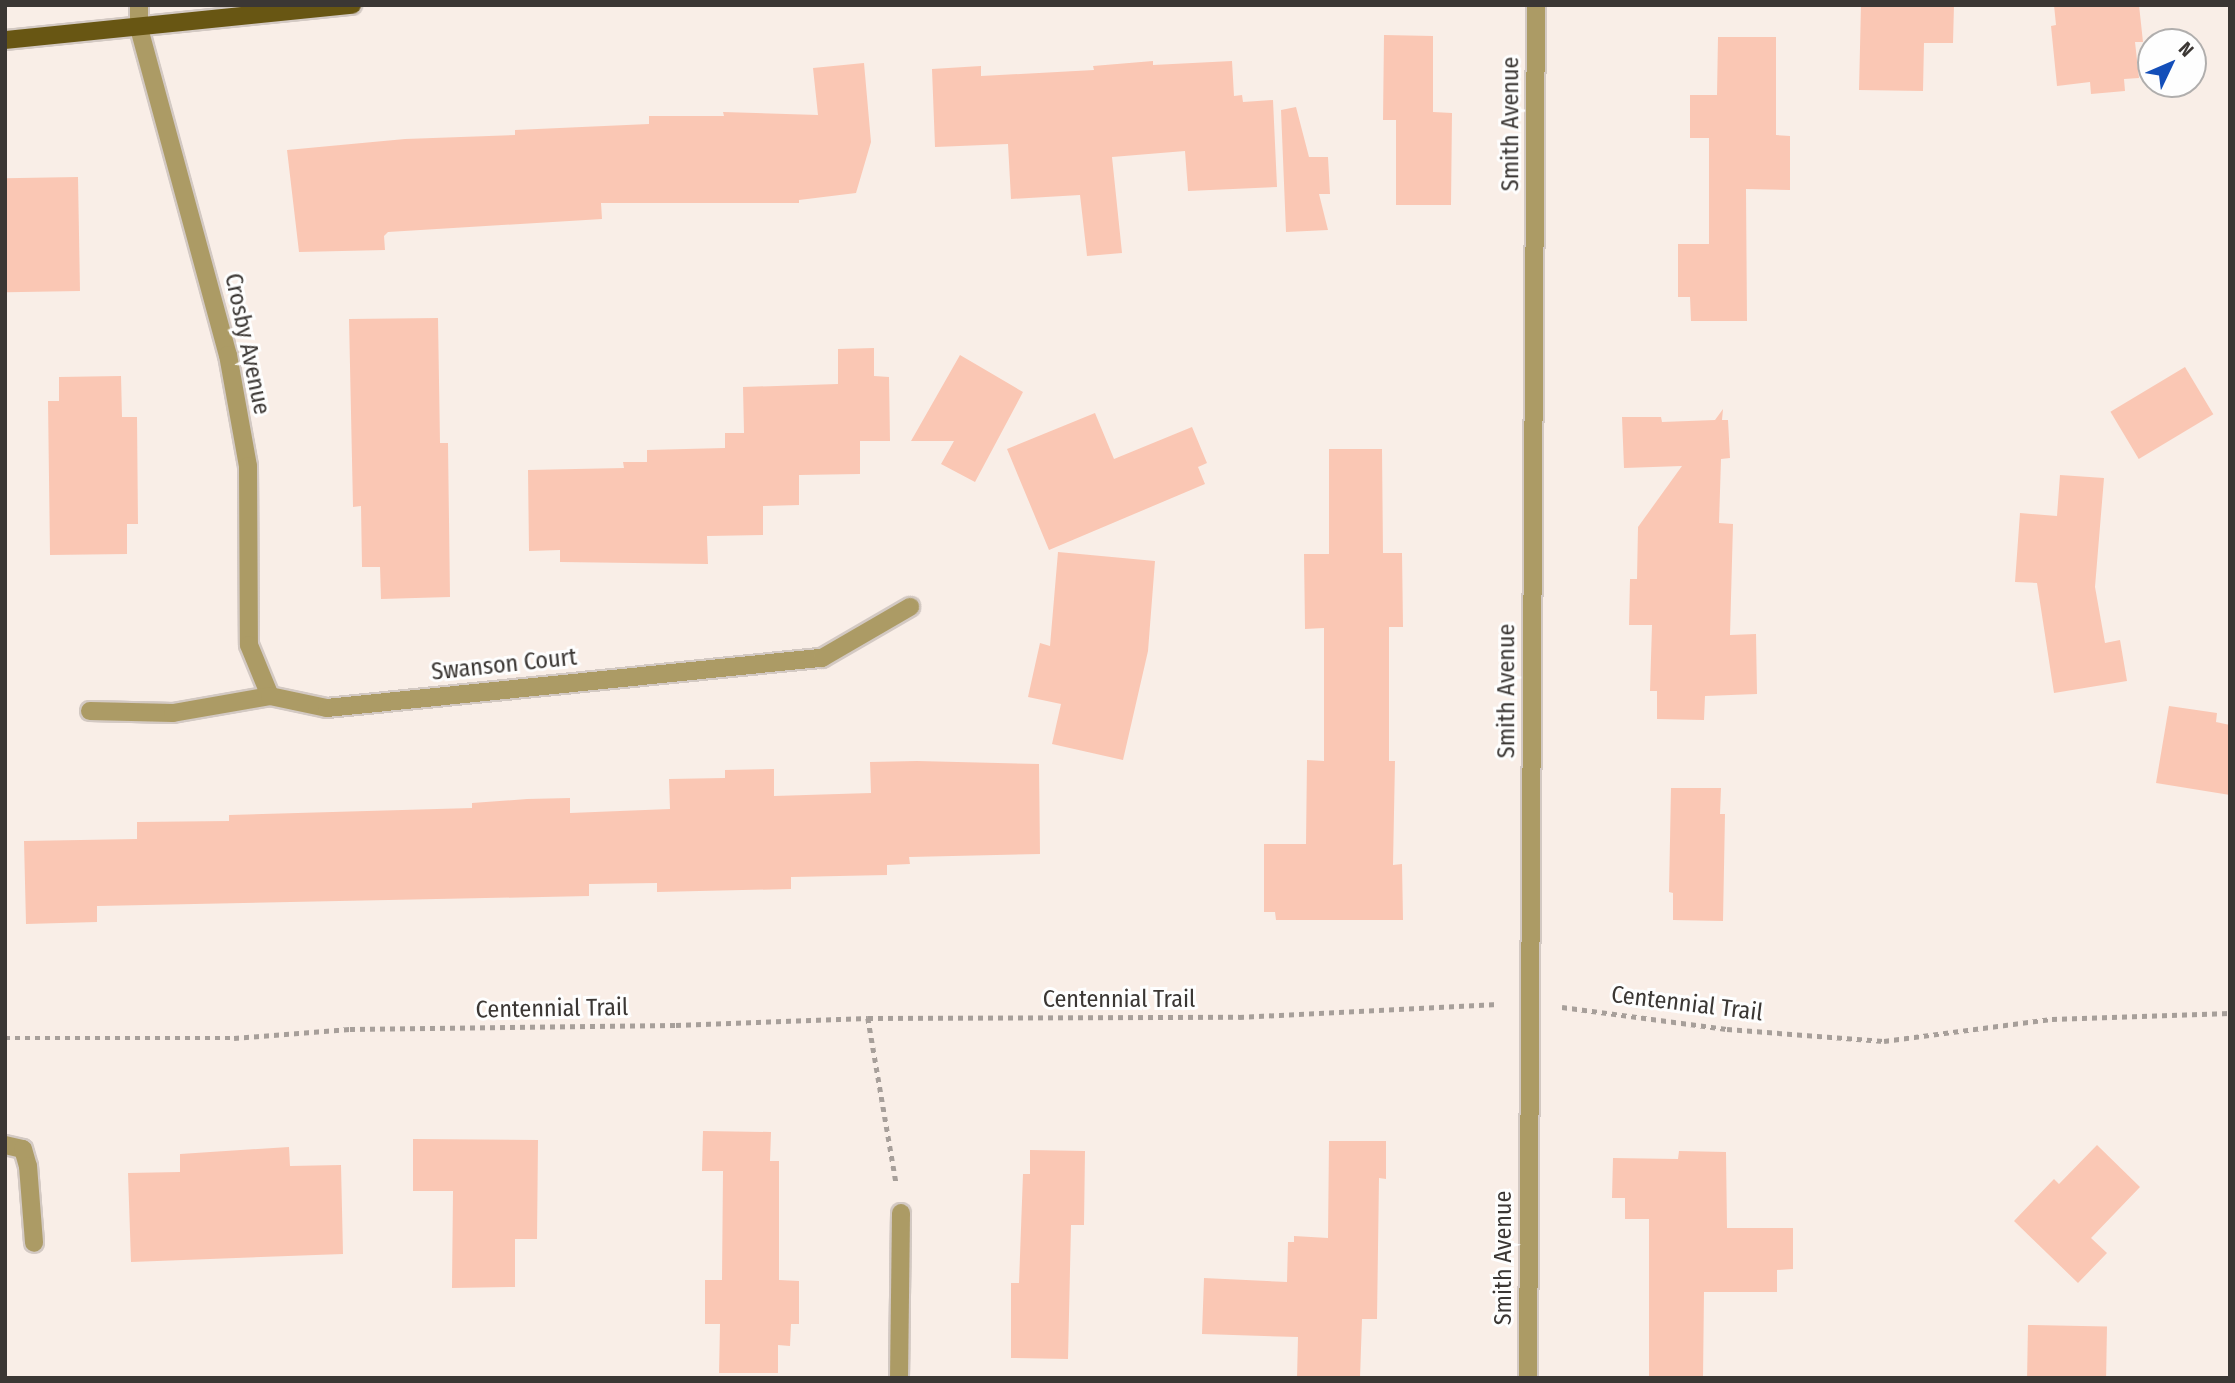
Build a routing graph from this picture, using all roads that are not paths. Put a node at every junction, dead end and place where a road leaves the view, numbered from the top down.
1 (139, 5) edge
2 (352, 5) edge
3 (1536, 5) edge
4 (139, 28) junction
5 (5, 40) edge
6 (910, 607) dead end
7 (270, 696) junction
8 (90, 711) dead end
9 (5, 1145) edge
10 (901, 1213) road end
11 (34, 1243) dead end
12 (899, 1378) edge
13 (1528, 1378) edge

1 - 4 street, Crosby Avenue
2 - 4 main road
3 - 13 street, Smith Avenue
4 - 5 main road
4 - 7 street, Crosby Avenue
6 - 7 street, Swanson Court
7 - 8 street, Swanson Court
9 - 11 street
10 - 12 street

